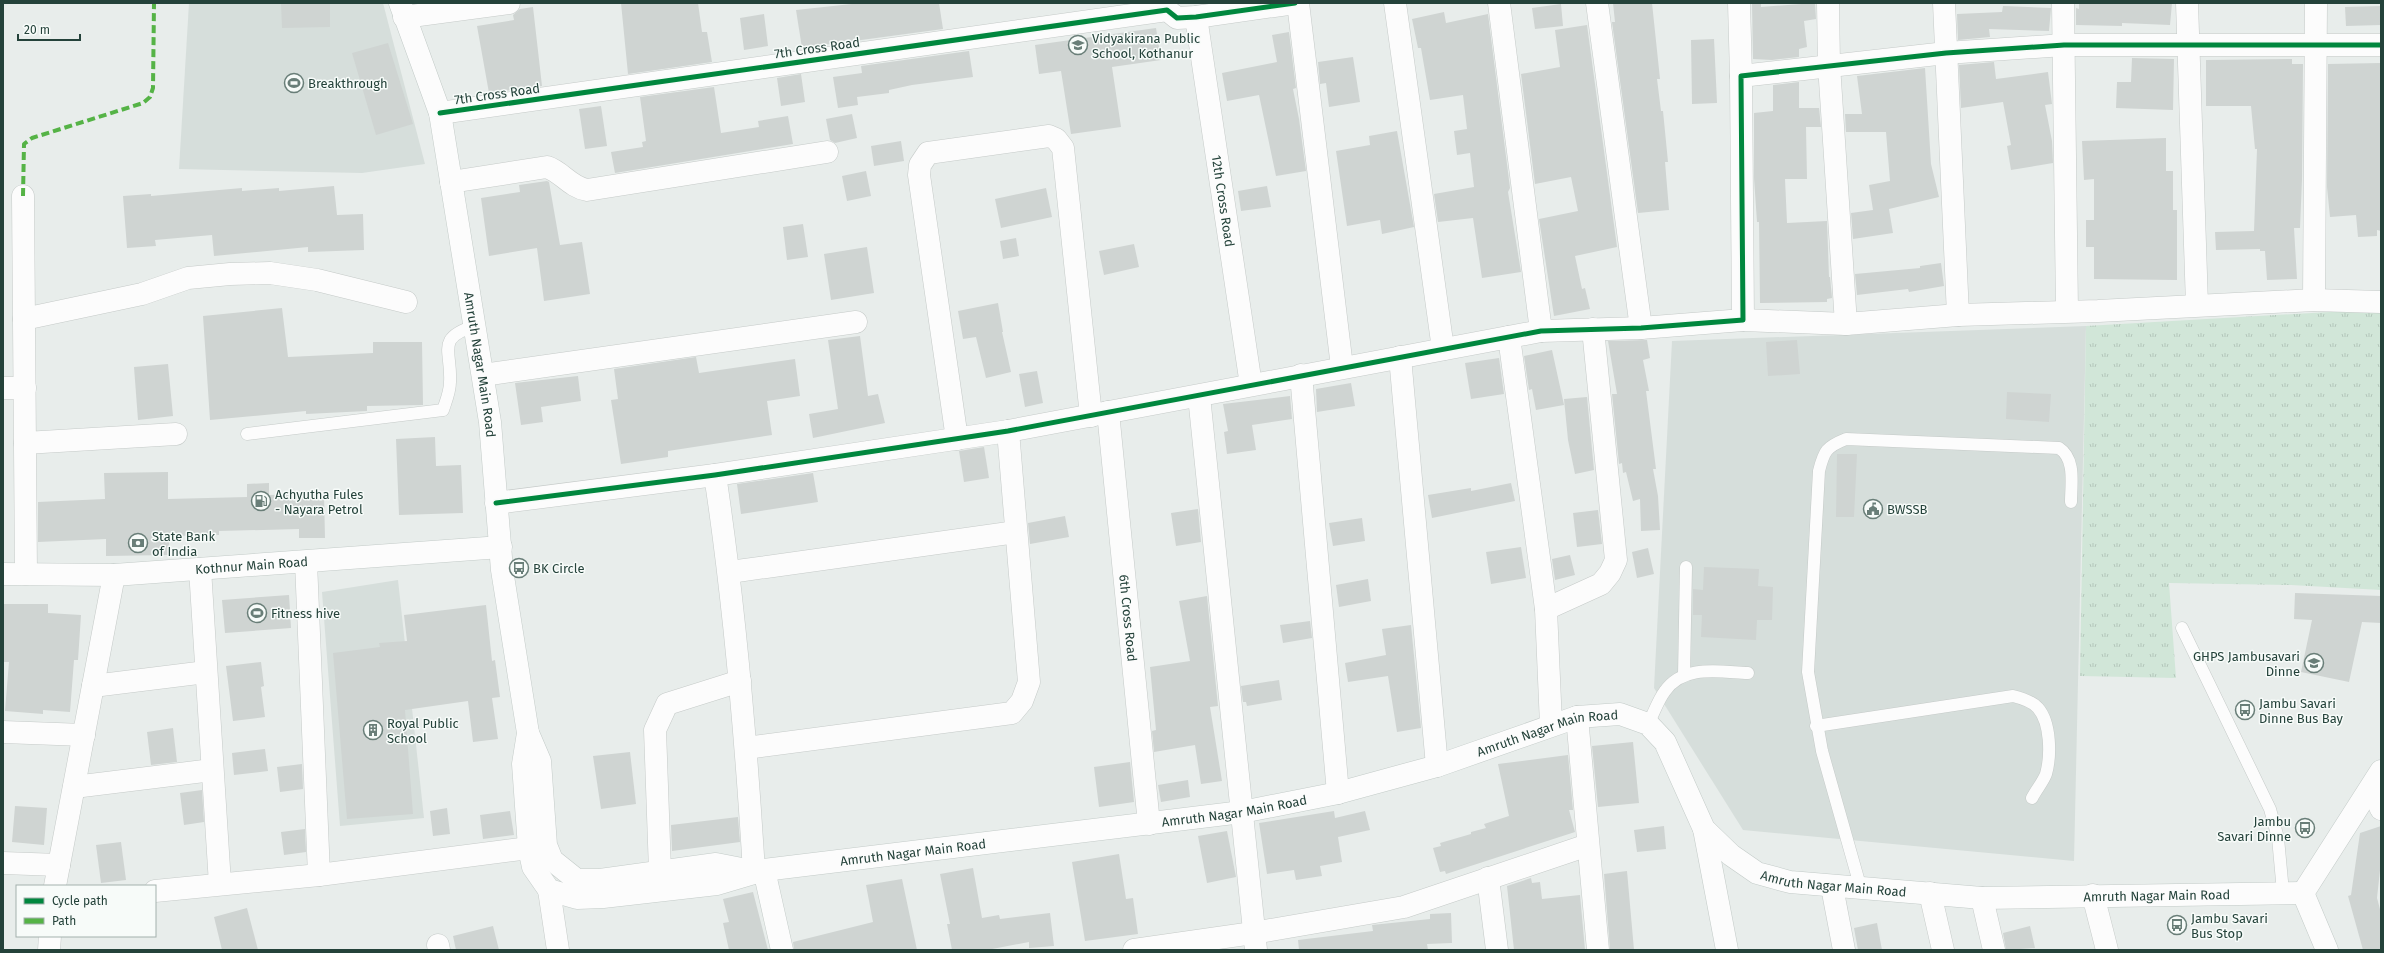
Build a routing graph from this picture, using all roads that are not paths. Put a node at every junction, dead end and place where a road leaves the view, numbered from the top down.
1 (509, 3) edge
2 (1296, 3) edge
3 (1395, 3) edge
4 (1499, 3) edge
5 (1597, 3) edge
6 (1739, 3) edge
7 (1828, 3) edge
8 (1944, 3) edge
9 (2063, 3) edge
10 (2187, 3) edge
11 (2316, 3) edge
12 (1264, 5) edge
13 (1167, 6) edge
14 (402, 10) edge
15 (1196, 17) junction
16 (2187, 44) junction
17 (2316, 44) junction
18 (2064, 45) junction
19 (2381, 45) edge
20 (1946, 53) junction
21 (1829, 64) junction
22 (1741, 76) junction
23 (440, 113) junction
24 (827, 152) dead end
25 (451, 182) junction
26 (23, 196) dead end
27 (2314, 300) junction
28 (406, 302) dead end
29 (2381, 302) edge
30 (2197, 305) junction
31 (2067, 311) junction
32 (1958, 315) junction
33 (24, 319) junction
34 (1743, 320) junction
35 (856, 322) dead end
36 (1846, 324) junction
37 (474, 326) junction
38 (1641, 328) junction
39 (1593, 329) junction
40 (1541, 331) junction
41 (1509, 337) junction
42 (1443, 349) junction
43 (1400, 357) junction
44 (1342, 367) junction
45 (483, 375) junction
46 (1301, 375) junction
47 (1251, 385) junction
48 (3, 388) edge
49 (25, 388) junction
50 (1199, 396) junction
51 (1099, 414) junction
52 (1008, 430) junction
53 (176, 434) dead end
54 (247, 434) dead end
55 (957, 439) junction
56 (25, 443) junction
57 (715, 475) junction
58 (2071, 502) dead end
59 (496, 503) junction
60 (1016, 532) junction
61 (501, 547) junction
62 (306, 562) junction
63 (1686, 568) dead end
64 (200, 569) junction
65 (730, 572) junction
66 (3, 574) edge
67 (26, 574) junction
68 (114, 574) junction
69 (1546, 609) junction
70 (2182, 628) dead end
71 (206, 672) junction
72 (1748, 673) dead end
73 (1684, 675) junction
74 (740, 681) junction
75 (93, 686) junction
76 (1577, 717) junction
77 (1648, 724) junction
78 (1551, 725) junction
79 (1816, 726) junction
80 (3, 732) edge
81 (528, 733) junction
82 (84, 735) junction
83 (746, 748) junction
84 (1437, 766) junction
85 (212, 770) junction
86 (2376, 779) edge
87 (74, 787) junction
88 (1338, 793) junction
89 (2032, 798) dead end
90 (2381, 810) edge
91 (1242, 812) junction
92 (1149, 824) junction
93 (1704, 829) junction
94 (1588, 845) junction
95 (529, 848) junction
96 (3, 863) edge
97 (59, 865) junction
98 (660, 871) junction
99 (759, 871) junction
100 (319, 875) junction
101 (1488, 878) junction
102 (220, 884) junction
103 (55, 885) edge
104 (1832, 887) junction
105 (1861, 888) junction
106 (549, 890) junction
107 (156, 891) edge
108 (2293, 892) junction
109 (1930, 893) junction
110 (2093, 895) junction
111 (1982, 898) junction
112 (50, 937) edge
113 (1254, 942) edge
114 (49, 950) edge
115 (558, 950) edge
116 (782, 950) edge
117 (1134, 950) edge
118 (1497, 950) edge
119 (1598, 950) edge
120 (1727, 950) edge
121 (1844, 950) edge
122 (1943, 950) edge
123 (1994, 950) edge
124 (2107, 950) edge
125 (2326, 950) edge

1 - 14 street
2 - 12 street, 7th Cross Road
2 - 44 street
3 - 42 street
4 - 40 street
5 - 38 street
6 - 22 street
7 - 21 street
8 - 20 street
9 - 18 street
10 - 16 street
11 - 17 street
12 - 15 street, 7th Cross Road
13 - 15 street, 7th Cross Road
13 - 23 street, 7th Cross Road
14 - 23 street, Amruth Nagar Main Road
15 - 47 street, 12th Cross Road
16 - 17 street
16 - 18 street
16 - 30 street
17 - 19 street
17 - 27 street
18 - 20 street
18 - 31 street
20 - 21 street
20 - 32 street
21 - 22 street
21 - 36 street
22 - 34 street
23 - 25 street, Amruth Nagar Main Road
24 - 25 street
25 - 37 street, Amruth Nagar Main Road
26 - 33 street
27 - 29 street
27 - 30 street
28 - 33 street
30 - 31 street
31 - 32 street
32 - 36 street
33 - 49 street
34 - 36 street
34 - 38 street
35 - 45 street
37 - 45 street, Amruth Nagar Main Road
37 - 54 lane
38 - 39 street
39 - 40 street
39 - 69 street
40 - 41 street
41 - 42 street
41 - 69 street
42 - 43 street
43 - 44 street
43 - 84 street
44 - 46 street
45 - 59 street, Amruth Nagar Main Road
46 - 47 street
46 - 88 street
47 - 50 street
48 - 49 street
49 - 56 street
50 - 51 street
50 - 91 street
51 - 52 street
51 - 55 street, 6th Cross Road
51 - 92 street, 6th Cross Road
52 - 55 street
52 - 60 street
53 - 56 street
55 - 57 street
56 - 67 street
57 - 59 street
57 - 65 street
58 - 79 lane
59 - 61 street, Amruth Nagar Main Road
60 - 65 street
60 - 83 street
61 - 62 street, Kothnur Main Road
61 - 81 street, Amruth Nagar Main Road
62 - 64 street, Kothnur Main Road
62 - 100 street
63 - 73 lane
64 - 68 street, Kothnur Main Road
64 - 71 street
65 - 74 street
66 - 67 street, Kothnur Main Road
67 - 68 street, Kothnur Main Road
68 - 75 street
69 - 78 street
70 - 108 lane
71 - 75 street
71 - 85 street
72 - 73 lane
73 - 77 lane
74 - 83 street
74 - 98 street
75 - 82 street
76 - 77 street, Amruth Nagar Main Road
76 - 78 street, Amruth Nagar Main Road
76 - 94 street
77 - 93 street, Amruth Nagar Main Road
78 - 84 street, Amruth Nagar Main Road
79 - 89 lane
79 - 105 lane
80 - 82 street
81 - 95 street, Amruth Nagar Main Road
81 - 98 street, Amruth Nagar Main Road
82 - 87 street
83 - 99 street
84 - 88 street, Amruth Nagar Main Road
85 - 87 street
85 - 102 street
86 - 90 street
86 - 108 street
87 - 97 street
88 - 91 street, Amruth Nagar Main Road
91 - 92 street, Amruth Nagar Main Road
91 - 113 street
92 - 99 street, Amruth Nagar Main Road
93 - 104 street, Amruth Nagar Main Road
93 - 120 street
94 - 101 street
94 - 119 street
95 - 100 street
95 - 106 street, Amruth Nagar Main Road
96 - 97 street
97 - 103 street
98 - 99 street, Amruth Nagar Main Road
99 - 106 street, Amruth Nagar Main Road
99 - 116 street
100 - 102 street
101 - 113 street
101 - 118 street
102 - 107 street
104 - 105 street, Amruth Nagar Main Road
104 - 121 street
105 - 109 street, Amruth Nagar Main Road
106 - 115 street
108 - 110 street, Amruth Nagar Main Road
108 - 125 street
109 - 111 street, Amruth Nagar Main Road
109 - 122 street
110 - 111 street, Amruth Nagar Main Road
110 - 124 street
111 - 123 street
112 - 114 street
113 - 117 street

